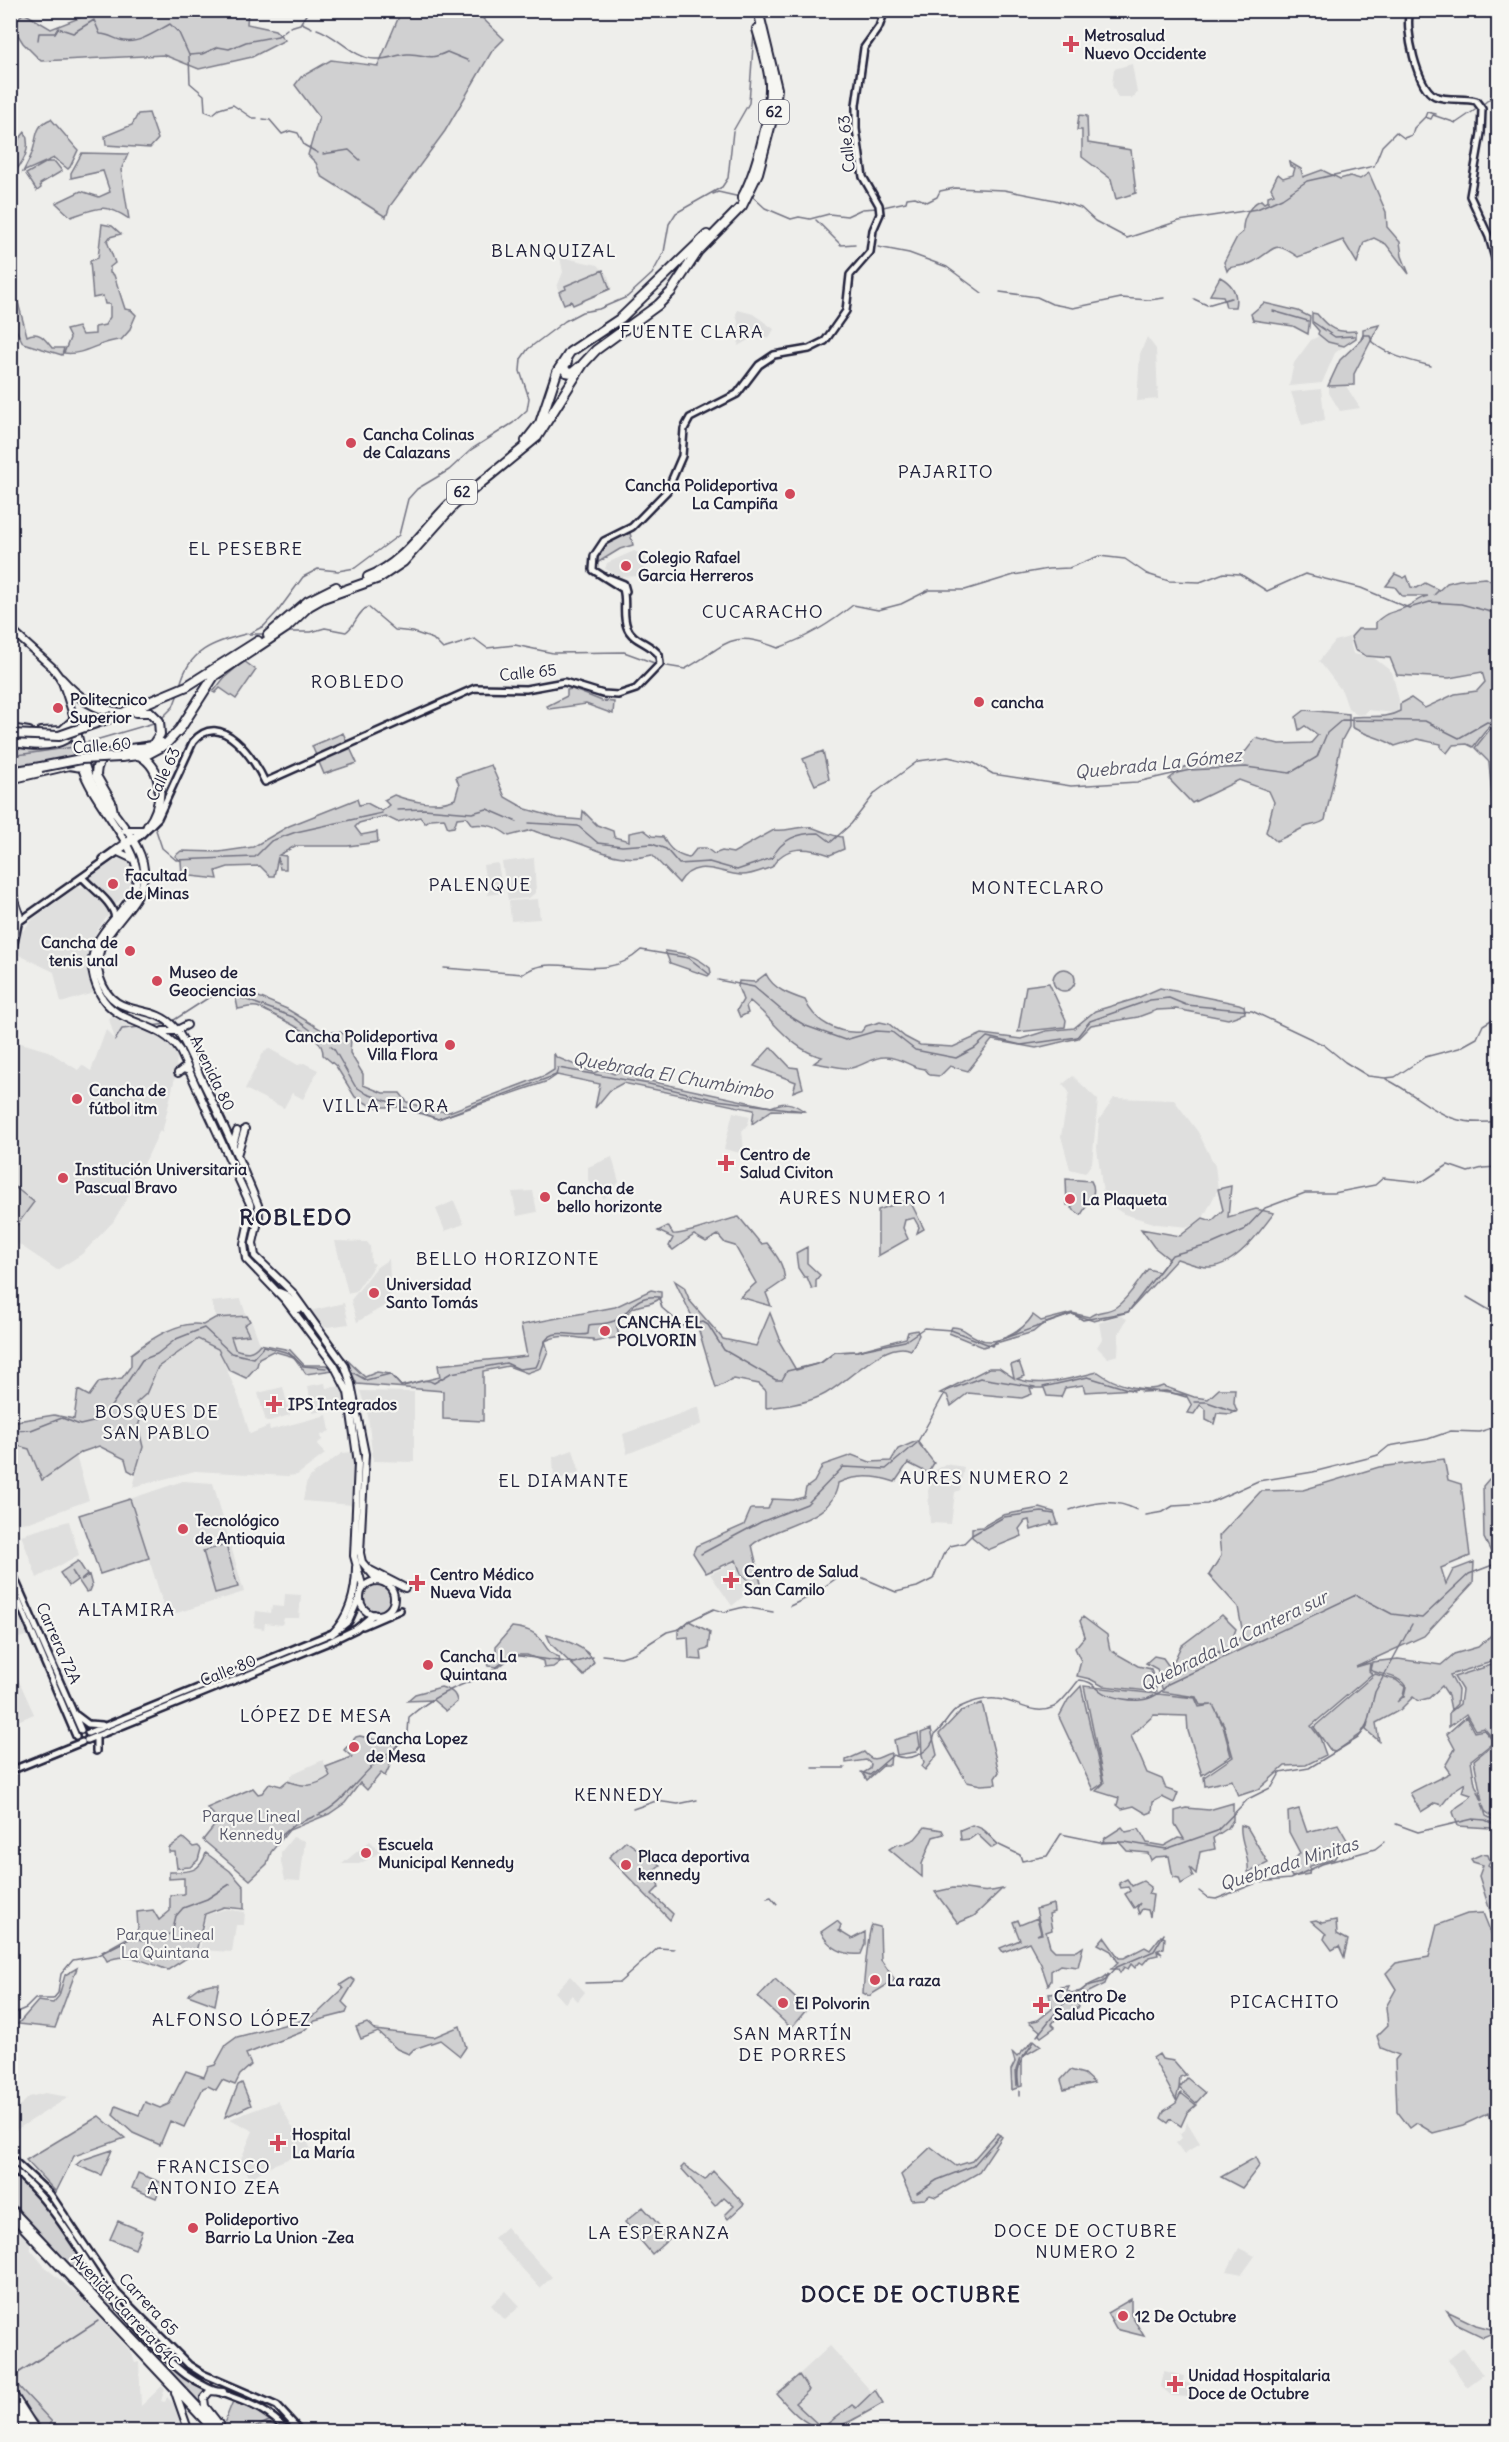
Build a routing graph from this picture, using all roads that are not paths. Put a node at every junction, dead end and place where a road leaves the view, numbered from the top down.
1 (753, 10) edge
2 (758, 10) edge
3 (885, 10) edge
4 (1410, 10) edge
5 (762, 36) junction
6 (733, 213) junction
7 (1498, 269) edge
8 (640, 300) junction
9 (651, 310) junction
10 (570, 352) junction
11 (583, 364) junction
12 (10, 629) edge
13 (276, 631) junction
14 (10, 635) edge
15 (658, 669) joint
16 (61, 679) junction
17 (125, 714) junction
18 (185, 723) junction
19 (72, 724) junction
20 (10, 729) edge
21 (10, 734) edge
22 (199, 736) joint
23 (76, 738) junction
24 (10, 741) edge
25 (149, 747) junction
26 (81, 754) junction
27 (139, 755) junction
28 (82, 767) junction
29 (10, 772) edge
30 (10, 779) edge
31 (159, 788) junction
32 (169, 793) junction
33 (112, 812) junction
34 (148, 827) junction
35 (125, 830) junction
36 (132, 840) junction
37 (125, 844) junction
38 (118, 852) junction
39 (135, 861) junction
40 (93, 869) junction
41 (82, 877) junction
42 (10, 887) edge
43 (115, 915) junction
44 (20, 921) junction
45 (113, 927) junction
46 (10, 928) edge
47 (10, 962) edge
48 (187, 1025) dead end
49 (159, 1030) junction
50 (174, 1030) junction
51 (182, 1056) junction
52 (194, 1064) junction
53 (189, 1071) junction
54 (178, 1073) dead end
55 (211, 1118) junction
56 (245, 1129) dead end
57 (237, 1131) dead end
58 (227, 1133) junction
59 (222, 1140) junction
60 (232, 1145) junction
61 (237, 1158) junction
62 (231, 1164) junction
63 (267, 1267) junction
64 (261, 1275) junction
65 (286, 1284) junction
66 (272, 1285) junction
67 (279, 1292) junction
68 (303, 1308) junction
69 (350, 1423) junction
70 (361, 1424) junction
71 (356, 1566) junction
72 (10, 1568) edge
73 (367, 1568) junction
74 (10, 1581) edge
75 (378, 1581) junction
76 (363, 1588) junction
77 (405, 1588) dead end
78 (360, 1596) junction
79 (400, 1610) dead end
80 (374, 1614) junction
81 (356, 1629) junction
82 (332, 1634) junction
83 (47, 1657) junction
84 (76, 1715) junction
85 (104, 1725) junction
86 (88, 1733) junction
87 (78, 1734) junction
88 (96, 1736) junction
89 (85, 1741) junction
90 (70, 1746) junction
91 (96, 1751) dead end
92 (10, 1771) edge
93 (10, 2157) edge
94 (10, 2167) edge
95 (10, 2207) edge
96 (10, 2214) edge
97 (123, 2309) junction
98 (161, 2336) junction
99 (172, 2386) junction
100 (10, 2391) edge
101 (223, 2392) junction
102 (10, 2404) edge
103 (188, 2428) edge
104 (28, 2432) edge
105 (38, 2432) edge
106 (215, 2432) edge
107 (223, 2432) edge
108 (288, 2432) edge
109 (301, 2432) edge

1 - 5 highway, 62
2 - 5 highway, 62
3 - 15 main road, Calle 63
4 - 7 main road
5 - 6 highway, 62
6 - 8 highway, 62
6 - 9 highway, 62
8 - 9 highway
8 - 10 highway, 62
9 - 11 highway, 62
10 - 11 highway
10 - 13 highway, 62
11 - 13 highway, 62
12 - 16 main road, Avenida 80
13 - 17 highway, 62
13 - 18 highway, 62
14 - 19 main road, Avenida 80
15 - 22 main road, Calle 65
16 - 17 highway
16 - 23 main road, Avenida 80
17 - 21 highway, 62, bridge
17 - 25 highway
18 - 25 highway
18 - 27 highway, Calle 60 / 62
19 - 20 highway
19 - 23 main road, Avenida 80
19 - 24 highway
22 - 32 main road, Calle 63
23 - 26 main road, Avenida 80
25 - 33 highway
26 - 28 main road, Avenida 80
26 - 33 main road, Avenida 80
27 - 29 highway, Calle 60 / 62, bridge
27 - 31 highway
28 - 30 highway
28 - 37 main road, Avenida 80
31 - 32 highway
31 - 34 highway
32 - 34 main road, Calle 63
33 - 35 main road, Avenida 80
34 - 35 main road
34 - 36 main road
34 - 36 main road
35 - 36 main road, Avenida 80
36 - 37 main road
36 - 45 main road, Avenida 80
37 - 38 main road
37 - 39 main road, Avenida 80
37 - 40 main road
38 - 39 main road
38 - 40 main road
39 - 43 main road, Avenida 80
40 - 41 main road
41 - 43 main road
41 - 44 main road
42 - 44 main road
43 - 45 main road
43 - 49 main road, Avenida 80
44 - 46 main road
44 - 47 main road
45 - 50 main road, Avenida 80
48 - 50 main road
49 - 50 main road
49 - 51 main road, Avenida 80
50 - 52 main road, Avenida 80
51 - 52 main road
51 - 53 main road, Avenida 80
52 - 58 main road, Avenida 80
53 - 54 main road
53 - 55 main road, Avenida 80
55 - 58 main road
55 - 59 main road, Avenida 80
56 - 61 main road
57 - 60 main road
58 - 60 main road, Avenida 80
59 - 60 main road
59 - 62 main road, Avenida 80
60 - 61 main road, Avenida 80
60 - 62 main road
61 - 63 main road, Avenida 80
62 - 64 main road, Avenida 80
63 - 64 main road
63 - 65 main road, Avenida 80
64 - 66 main road, Avenida 80
65 - 66 main road
65 - 68 main road, Avenida 80
66 - 67 main road, Avenida 80
67 - 68 main road
67 - 69 main road, Avenida 80
68 - 70 main road, Avenida 80
69 - 70 main road
69 - 71 main road, Avenida 80
70 - 73 main road, Avenida 80
71 - 76 main road, Avenida 80
71 - 82 main road
72 - 83 main road, Carrera 72A
73 - 75 main road, Avenida 80
73 - 77 main road
74 - 83 main road, Carrera 72A
75 - 76 main road
75 - 80 main road
76 - 78 main road
78 - 80 main road
78 - 82 main road, Calle 80
79 - 81 main road
80 - 81 main road, Calle 80
81 - 88 main road, Calle 80
82 - 85 main road, Calle 80
83 - 84 main road, Carrera 72A
83 - 87 main road, Carrera 72A
84 - 85 main road
84 - 87 main road, Carrera 72A
85 - 86 main road, Calle 80
86 - 87 main road
86 - 89 main road
87 - 89 main road
87 - 90 main road
88 - 89 main road, Calle 80
88 - 91 main road
89 - 90 main road, Calle 80
90 - 92 main road, Calle 80
93 - 98 main road, Carrera 65
94 - 97 main road, Carrera 65
95 - 107 main road, Avenida Carrera 64C
96 - 99 main road, Avenida Carrera 64C
97 - 98 main road
97 - 101 main road, Carrera 65
98 - 109 main road, Carrera 65
99 - 103 main road
99 - 106 main road, Avenida Carrera 64C
100 - 105 highway
101 - 107 main road
101 - 108 main road, Carrera 65
102 - 104 highway

